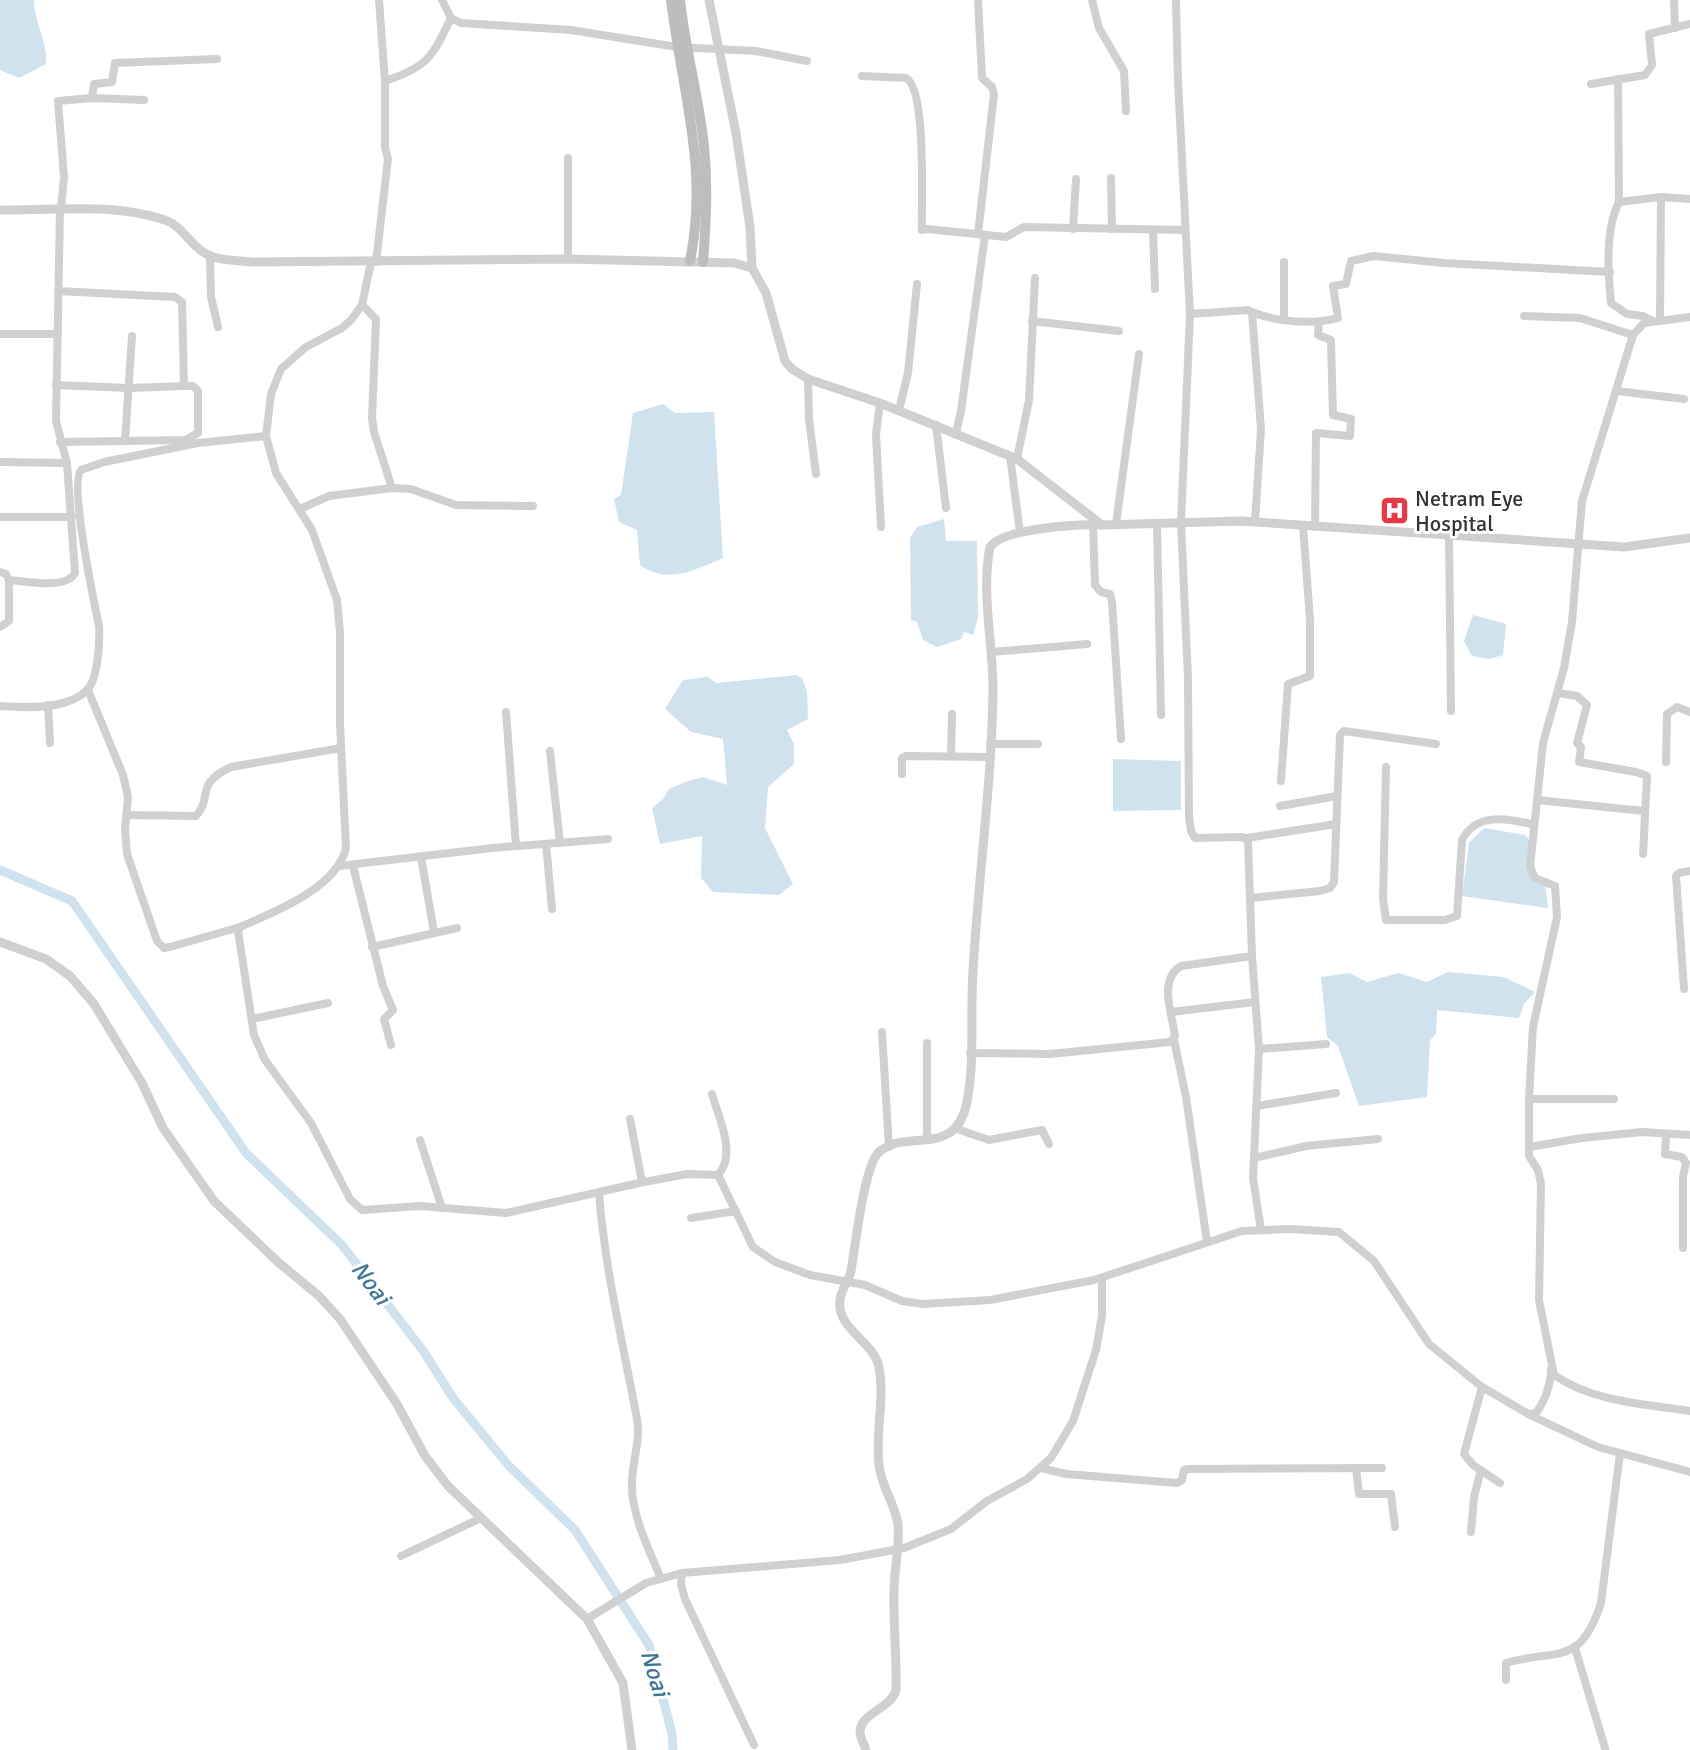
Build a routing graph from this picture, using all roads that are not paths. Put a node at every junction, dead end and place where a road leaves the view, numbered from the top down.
1 (379, 0) edge
2 (442, 0) edge
3 (671, 0) edge
4 (680, 0) edge
5 (710, 0) edge
6 (978, 0) edge
7 (1092, 0) edge
8 (1176, 0) edge
9 (1674, 0) edge
10 (451, 18) junction
11 (1690, 24) edge
12 (1675, 28) junction
13 (681, 47) junction
14 (718, 51) junction
15 (217, 59) dead end
16 (807, 61) dead end
17 (862, 76) dead end
18 (1618, 79) junction
19 (385, 81) junction
20 (1591, 84) dead end
21 (92, 98) junction
22 (144, 100) dead end
23 (1126, 111) dead end
24 (568, 158) dead end
25 (1111, 178) dead end
26 (1076, 179) dead end
27 (1661, 197) junction
28 (1690, 199) edge
29 (1619, 202) junction
30 (60, 209) junction
31 (0, 210) edge
32 (1073, 229) junction
33 (1112, 229) junction
34 (1153, 230) junction
35 (1185, 230) junction
36 (981, 234) junction
37 (210, 255) junction
38 (568, 260) junction
39 (690, 261) junction
40 (373, 262) junction
41 (702, 262) junction
42 (1284, 262) dead end
43 (752, 268) junction
44 (1610, 272) junction
45 (1035, 278) dead end
46 (917, 285) dead end
47 (1155, 289) dead end
48 (58, 291) junction
49 (362, 305) junction
50 (1252, 312) junction
51 (1190, 314) junction
52 (1524, 316) dead end
53 (1690, 317) edge
54 (1284, 320) junction
55 (1032, 321) junction
56 (1657, 321) junction
57 (1319, 322) junction
58 (218, 327) dead end
59 (1119, 331) dead end
60 (0, 334) edge
61 (58, 334) junction
62 (1633, 335) junction
63 (132, 336) dead end
64 (1139, 354) dead end
65 (808, 379) junction
66 (56, 385) junction
67 (184, 386) junction
68 (129, 388) junction
69 (1617, 391) junction
70 (1684, 399) dead end
71 (880, 403) junction
72 (899, 411) junction
73 (936, 425) junction
74 (956, 433) junction
75 (266, 436) junction
76 (125, 441) junction
77 (60, 442) junction
78 (1014, 457) junction
79 (0, 462) edge
80 (67, 463) junction
81 (816, 474) dead end
82 (392, 488) junction
83 (533, 506) dead end
84 (300, 508) junction
85 (946, 508) dead end
86 (0, 517) edge
87 (72, 517) junction
88 (1181, 522) junction
89 (1255, 522) junction
90 (1098, 524) junction
91 (1116, 524) junction
92 (1157, 524) junction
93 (1303, 526) junction
94 (881, 527) dead end
95 (1315, 527) junction
96 (1020, 533) junction
97 (1449, 535) junction
98 (1690, 538) edge
99 (1578, 543) junction
100 (0, 572) edge
101 (9, 580) junction
102 (0, 627) edge
103 (1087, 644) dead end
104 (991, 652) junction
105 (88, 690) junction
106 (1558, 693) junction
107 (48, 705) junction
108 (0, 706) edge
109 (1451, 711) dead end
110 (506, 712) dead end
111 (1690, 712) edge
112 (952, 714) dead end
113 (1161, 715) dead end
114 (1121, 739) dead end
115 (50, 743) dead end
116 (990, 744) junction
117 (1038, 744) dead end
118 (1437, 744) dead end
119 (341, 748) junction
120 (550, 751) dead end
121 (951, 756) junction
122 (989, 757) junction
123 (1666, 762) dead end
124 (1386, 767) dead end
125 (902, 774) dead end
126 (1281, 781) dead end
127 (1337, 796) junction
128 (1537, 800) junction
129 (1280, 806) dead end
130 (1644, 811) junction
131 (127, 815) junction
132 (1336, 824) junction
133 (1534, 825) junction
134 (1246, 838) junction
135 (608, 839) dead end
136 (560, 843) junction
137 (546, 844) junction
138 (516, 846) junction
139 (1643, 854) dead end
140 (421, 857) junction
141 (339, 866) junction
142 (352, 866) junction
143 (1690, 871) edge
144 (1251, 898) junction
145 (552, 909) dead end
146 (240, 927) junction
147 (457, 928) dead end
148 (1690, 928) edge
149 (1680, 929) junction
150 (434, 932) junction
151 (0, 942) edge
152 (372, 947) junction
153 (1252, 956) junction
154 (1684, 989) dead end
155 (1256, 1002) junction
156 (328, 1003) dead end
157 (1172, 1012) junction
158 (252, 1019) junction
159 (882, 1032) dead end
160 (1174, 1040) junction
161 (927, 1043) dead end
162 (1326, 1044) dead end
163 (391, 1045) dead end
164 (1259, 1049) junction
165 (970, 1053) junction
166 (1336, 1093) dead end
167 (712, 1094) dead end
168 (1529, 1100) junction
169 (1614, 1100) dead end
170 (1257, 1106) junction
171 (630, 1119) dead end
172 (957, 1129) junction
173 (1666, 1134) junction
174 (1690, 1135) edge
175 (1378, 1139) dead end
176 (420, 1140) dead end
177 (927, 1140) junction
178 (1049, 1144) dead end
179 (889, 1147) junction
180 (1529, 1147) junction
181 (1254, 1158) junction
182 (718, 1175) junction
183 (642, 1182) junction
184 (598, 1193) junction
185 (442, 1208) junction
186 (735, 1211) junction
187 (691, 1218) dead end
188 (1261, 1230) junction
189 (1207, 1242) junction
190 (1683, 1248) dead end
191 (1102, 1278) junction
192 (847, 1283) junction
193 (1550, 1365) junction
194 (1482, 1387) junction
195 (1690, 1411) edge
196 (1528, 1414) junction
197 (1620, 1453) junction
198 (1041, 1468) junction
199 (1356, 1468) junction
200 (1382, 1468) dead end
201 (1481, 1470) junction
202 (1690, 1472) edge
203 (1500, 1483) dead end
204 (481, 1518) junction
205 (1395, 1527) dead end
206 (1471, 1532) dead end
207 (897, 1549) junction
208 (401, 1556) dead end
209 (682, 1573) junction
210 (661, 1579) junction
211 (587, 1620) junction
212 (1575, 1648) junction
213 (1506, 1680) dead end
214 (754, 1744) dead end
215 (1605, 1748) dead end
216 (632, 1750) edge
217 (866, 1750) edge

1 - 19 street
2 - 10 street
3 - 13 main road
4 - 13 main road
5 - 14 street
6 - 36 street
7 - 23 street
8 - 35 street
9 - 12 street
10 - 13 street
10 - 19 street
11 - 12 street
12 - 18 street
13 - 14 street
13 - 39 main road
13 - 41 main road
14 - 16 street
14 - 43 street
15 - 21 street
17 - 36 street
18 - 20 street
18 - 29 street
19 - 40 street
21 - 22 street
21 - 30 street
24 - 38 street
25 - 33 street
26 - 32 street
27 - 28 street
27 - 29 street
27 - 56 street
29 - 44 street
30 - 31 street
30 - 37 street
30 - 48 street
32 - 33 street
32 - 36 street
33 - 34 street
34 - 35 street
34 - 47 street
35 - 51 street
36 - 74 street
37 - 40 street
37 - 58 street
38 - 39 street
38 - 40 street
39 - 41 street
40 - 49 street
41 - 43 street
42 - 54 street
43 - 65 street
44 - 56 street
44 - 57 street
45 - 55 street
46 - 72 street
48 - 61 street
48 - 67 street
49 - 75 street
49 - 82 street
50 - 51 street
50 - 54 street
50 - 89 street
51 - 88 street
52 - 62 street
53 - 56 street
54 - 57 street
55 - 59 street
55 - 78 street
56 - 62 street
57 - 95 street
60 - 61 street
61 - 66 street
62 - 69 street
63 - 68 street
64 - 91 street
65 - 71 street
65 - 81 street
66 - 68 street
66 - 77 street
67 - 68 street
67 - 76 street
68 - 76 street
69 - 70 street
69 - 99 street
71 - 72 street
71 - 94 street
72 - 73 street
73 - 74 street
73 - 85 street
74 - 78 street
75 - 84 street
75 - 105 street
76 - 77 street
77 - 80 street
78 - 90 street
78 - 96 street
79 - 80 street
80 - 87 street
82 - 83 street
82 - 84 street
84 - 119 street
86 - 87 street
87 - 101 street
88 - 89 street
88 - 92 street
88 - 134 street
89 - 93 street
90 - 91 street
90 - 96 street
90 - 114 street
91 - 92 street
92 - 113 street
93 - 95 street
93 - 126 street
95 - 97 street
96 - 104 street
97 - 99 street
97 - 109 street
98 - 99 street
99 - 106 street
100 - 101 street
101 - 102 street
103 - 104 street
104 - 116 street
105 - 107 street
105 - 131 street
106 - 128 street
106 - 130 street
107 - 108 street
107 - 115 street
110 - 138 street
111 - 123 street
112 - 121 street
116 - 117 street
116 - 122 street
118 - 127 street
119 - 131 street
119 - 141 street
120 - 136 street
121 - 122 street
121 - 125 street
122 - 165 street
124 - 133 street
127 - 129 street
127 - 132 street
128 - 130 street
128 - 133 street
130 - 139 street
131 - 146 street
132 - 134 street
132 - 144 street
133 - 168 street
134 - 144 street
135 - 136 street
136 - 137 street
137 - 138 street
137 - 145 street
138 - 140 street
140 - 142 street
140 - 150 street
141 - 142 street
141 - 146 street
142 - 152 street
143 - 149 street
144 - 153 street
146 - 158 street
147 - 150 street
148 - 149 street
149 - 154 street
150 - 152 street
151 - 204 street
152 - 163 street
153 - 155 street
153 - 157 street
155 - 157 street
155 - 164 street
156 - 158 street
157 - 160 street
158 - 185 street
159 - 179 street
160 - 165 street
160 - 189 street
161 - 177 street
162 - 164 street
164 - 170 street
165 - 172 street
166 - 170 street
167 - 182 street
168 - 169 street
168 - 180 street
170 - 181 street
171 - 183 street
172 - 177 street
172 - 178 street
173 - 174 street
173 - 180 street
173 - 190 street
175 - 181 street
176 - 185 street
177 - 179 street
179 - 192 street
180 - 193 street
181 - 188 street
182 - 183 street
182 - 186 street
183 - 184 street
184 - 185 street
184 - 210 street
186 - 187 street
186 - 192 street
188 - 189 street
188 - 194 street
189 - 191 street
191 - 192 street
191 - 198 street
192 - 207 street
193 - 195 street
193 - 196 street
194 - 196 street
194 - 201 street
196 - 197 street
197 - 202 street
197 - 212 street
198 - 199 street
198 - 207 street
199 - 200 street
199 - 205 street
201 - 203 street
201 - 206 street
204 - 208 street
204 - 211 street
207 - 209 street
207 - 217 street
209 - 210 street
209 - 214 street
210 - 211 street
211 - 216 street
212 - 213 street
212 - 215 street

